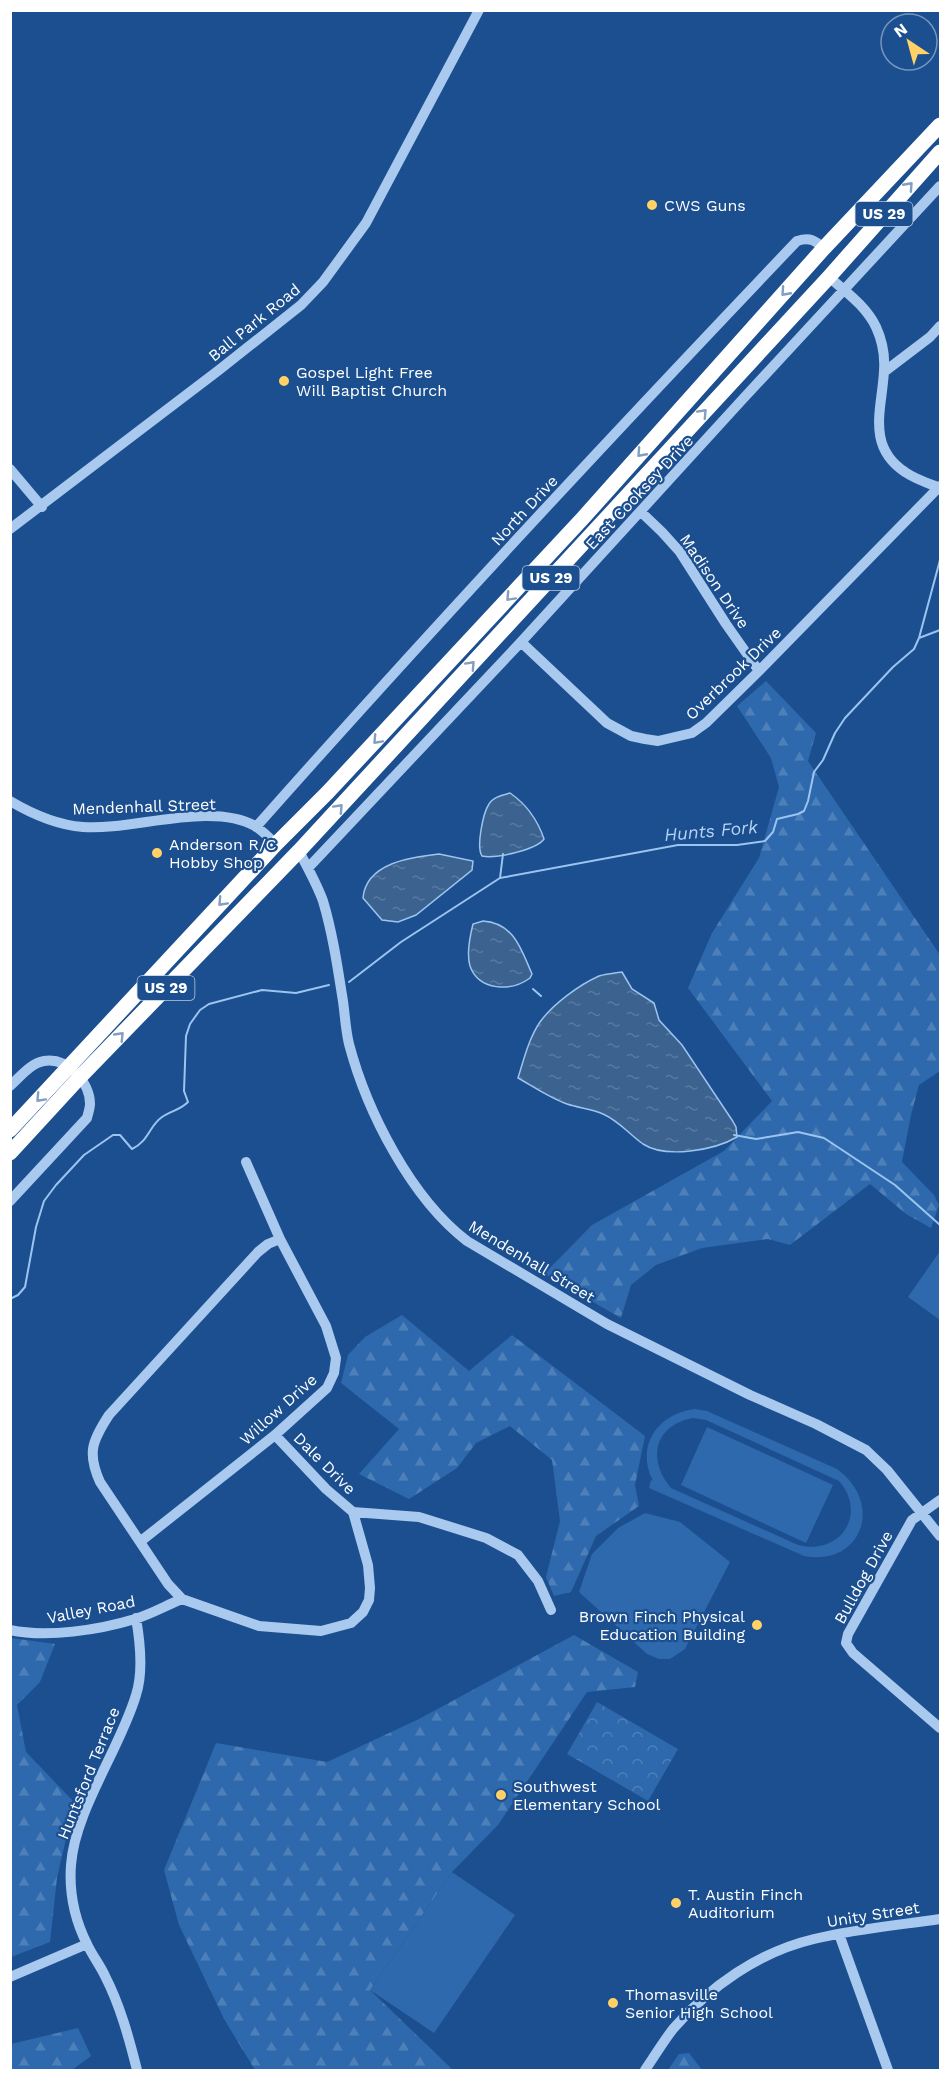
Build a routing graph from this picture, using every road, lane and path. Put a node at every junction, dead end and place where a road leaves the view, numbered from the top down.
1 (479, 10) edge
2 (940, 125) edge
3 (940, 152) edge
4 (940, 186) edge
5 (824, 248) junction
6 (829, 277) junction
7 (845, 291) junction
8 (940, 326) edge
9 (884, 372) junction
10 (10, 469) edge
11 (939, 487) edge
12 (42, 507) junction
13 (641, 512) junction
14 (10, 529) edge
15 (521, 642) junction
16 (759, 671) junction
17 (328, 792) junction
18 (10, 801) edge
19 (256, 826) junction
20 (276, 844) junction
21 (299, 851) junction
22 (308, 868) junction
23 (232, 920) junction
24 (75, 1072) junction
25 (10, 1086) edge
26 (10, 1130) edge
27 (10, 1153) edge
28 (246, 1162) dead end
29 (10, 1201) edge
30 (280, 1239) junction
31 (275, 1436) junction
32 (940, 1500) edge
33 (353, 1512) junction
34 (922, 1513) junction
35 (940, 1536) edge
36 (141, 1541) junction
37 (182, 1599) junction
38 (551, 1610) dead end
39 (136, 1618) junction
40 (10, 1630) edge
41 (940, 1728) edge
42 (940, 1919) edge
43 (839, 1934) junction
44 (87, 1944) junction
45 (10, 1977) edge
46 (137, 2070) edge
47 (645, 2070) edge
48 (888, 2070) edge

1 - 12 street, Ball Park Road
2 - 5 highway, US 29
6 -> 3 highway, US 29
4 - 7 street, East Cooksey Drive
5 -> 17 highway, US 29
5 - 19 street, North Drive
6 - 7 street
21 -> 6 highway, US 29
7 - 9 street
7 - 13 street, East Cooksey Drive
8 - 9 street
9 - 11 street
10 - 12 street
11 - 16 street, Overbrook Drive
12 - 14 street, Ball Park Road
13 - 15 street, East Cooksey Drive
13 - 16 street, Madison Drive
15 - 16 street, Overbrook Drive
15 - 22 street, East Cooksey Drive
17 - 20 highway, US 29
17 - 21 highway
18 - 19 street, Mendenhall Street
19 - 20 street, Mendenhall Street
20 - 23 highway
20 -> 24 highway, US 29
21 - 22 street, Mendenhall Street
21 - 23 highway, US 29
22 - 34 street, Mendenhall Street
24 -> 23 highway, US 29
24 - 25 street
24 -> 26 highway, US 29
24 - 27 highway, US 29
24 - 29 street
28 - 30 street, Willow Drive
30 - 31 street, Willow Drive
30 - 36 street
31 - 33 street, Dale Drive
31 - 36 street, Willow Drive
32 - 34 street
33 - 37 street
33 - 38 street
34 - 35 street, Mendenhall Street
34 - 41 street, Bulldog Drive
36 - 37 street
37 - 39 street, Valley Road
39 - 40 street, Valley Road
39 - 44 street, Huntsford Terrace
42 - 43 street, Unity Street
43 - 47 street, Unity Street
43 - 48 street
44 - 45 street
44 - 46 street, Huntsford Terrace

